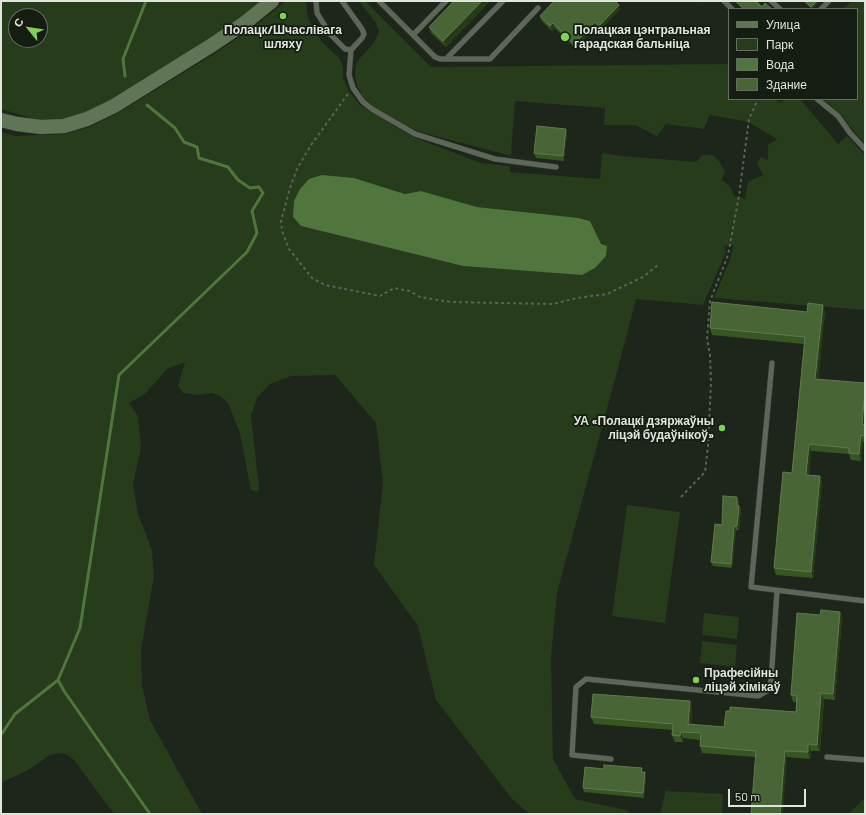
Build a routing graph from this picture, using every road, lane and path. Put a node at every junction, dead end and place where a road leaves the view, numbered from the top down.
1 (272, 1) edge
2 (316, 1) edge
3 (342, 1) edge
4 (380, 1) edge
5 (446, 1) edge
6 (503, 1) edge
7 (771, 1) edge
8 (829, 1) edge
9 (538, 8) dead end
10 (779, 8) edge
11 (821, 8) edge
12 (413, 35) junction
13 (350, 50) junction
14 (446, 59) junction
15 (353, 88) junction
16 (758, 100) edge
17 (818, 100) edge
18 (1, 120) edge
19 (865, 149) edge
20 (556, 167) dead end
21 (658, 265) dead end
22 (772, 363) dead end
23 (681, 497) dead end
24 (777, 591) junction
25 (865, 601) edge
26 (827, 757) dead end
27 (611, 760) dead end
28 (865, 760) edge

1 - 18 main road
2 - 13 lane
3 - 13 lane
4 - 12 lane
5 - 12 lane
6 - 14 lane
7 - 10 lane
8 - 11 lane
9 - 14 lane
12 - 14 lane
13 - 15 lane
15 - 20 lane
15 - 21 path
16 - 23 path
17 - 19 lane
22 - 24 lane
24 - 25 lane
24 - 27 lane
26 - 28 lane

